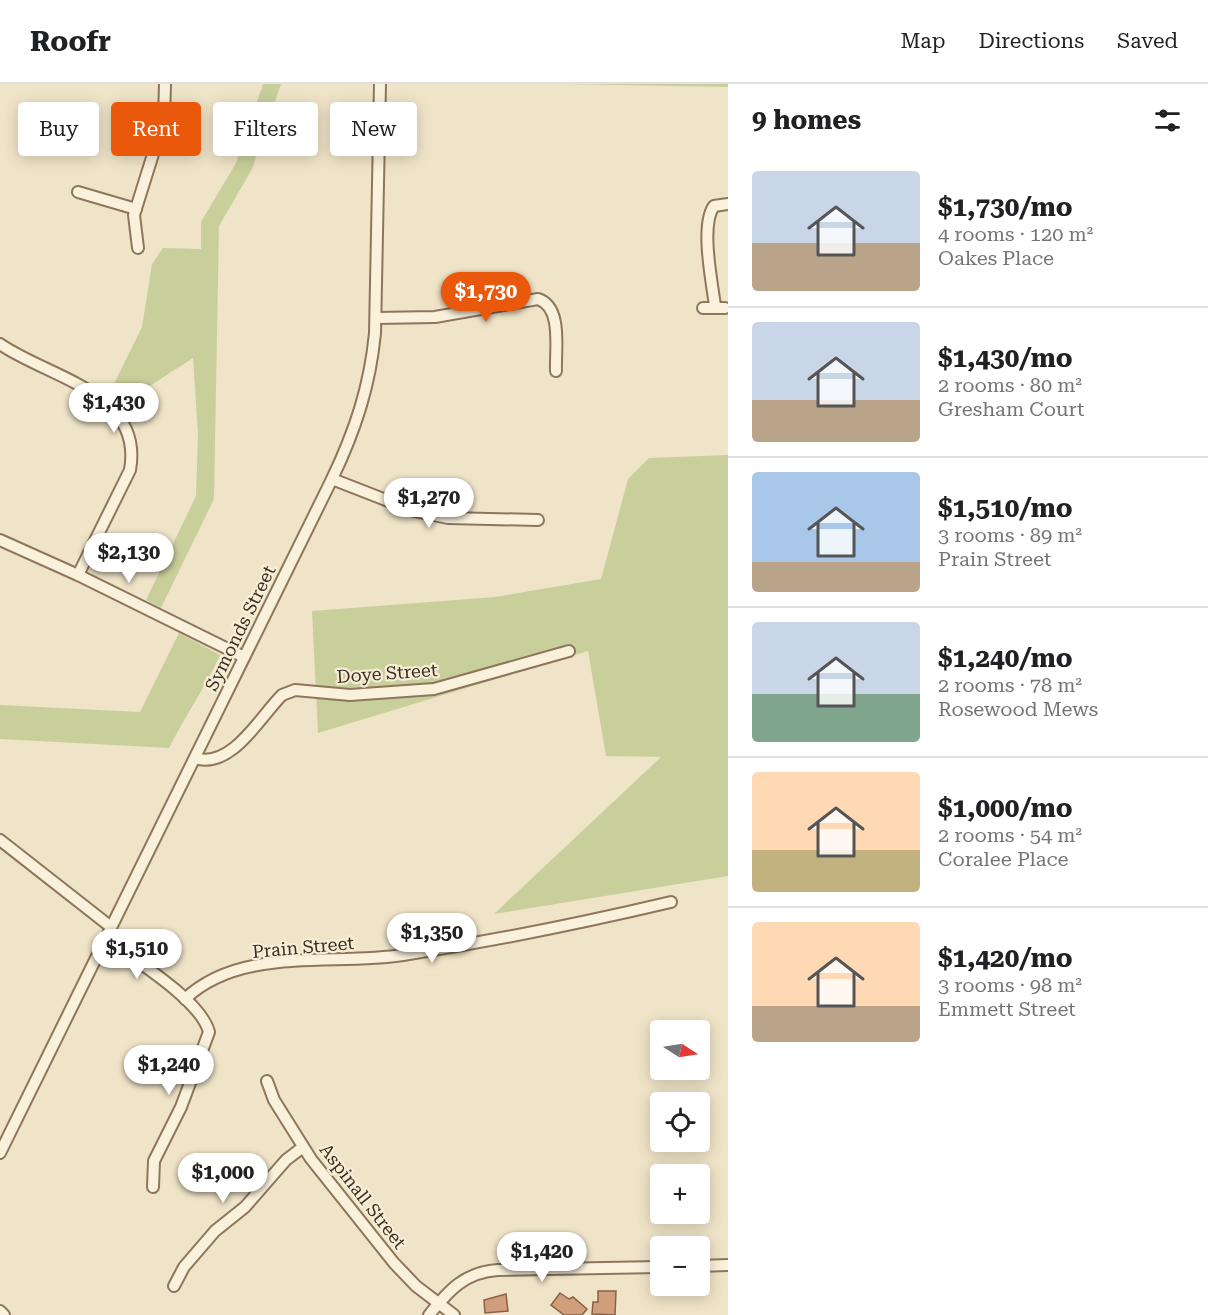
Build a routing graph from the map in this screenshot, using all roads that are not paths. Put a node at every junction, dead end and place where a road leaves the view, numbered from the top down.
1 (165, 84) edge
2 (380, 84) edge
3 (78, 192) dead end
4 (728, 204) edge
5 (136, 209) junction
6 (138, 248) dead end
7 (714, 307) dead end
8 (376, 318) junction
9 (0, 344) edge
10 (556, 371) dead end
11 (332, 479) junction
12 (538, 519) dead end
13 (1, 543) edge
14 (78, 575) junction
15 (569, 651) dead end
16 (244, 657) junction
17 (195, 758) junction
18 (0, 840) edge
19 (671, 902) dead end
20 (111, 927) junction
21 (106, 939) junction
22 (185, 999) junction
23 (267, 1081) dead end
24 (303, 1147) junction
25 (0, 1153) edge
26 (153, 1187) dead end
27 (728, 1265) edge
28 (710, 1266) edge
29 (650, 1267) edge
30 (174, 1286) dead end
31 (439, 1303) junction
32 (0, 1311) edge
33 (4, 1315) edge
34 (429, 1315) edge
35 (454, 1315) edge

1 - 5 street
2 - 8 street, Symonds Street
3 - 5 street
4 - 7 street
5 - 6 street
8 - 10 street
8 - 11 street, Symonds Street
9 - 14 street
11 - 12 street
11 - 16 street, Symonds Street
13 - 14 street
14 - 16 street
15 - 17 street, Doye Street
16 - 17 street, Symonds Street
17 - 20 street, Symonds Street
18 - 20 street
19 - 22 street, Prain Street
20 - 21 street, Symonds Street
21 - 22 street
21 - 25 street, Symonds Street
22 - 26 street
23 - 24 street, Aspinall Street
24 - 30 street
24 - 31 street, Aspinall Street
27 - 28 street
29 - 31 street
31 - 34 street
31 - 35 street, Aspinall Street
32 - 33 street

